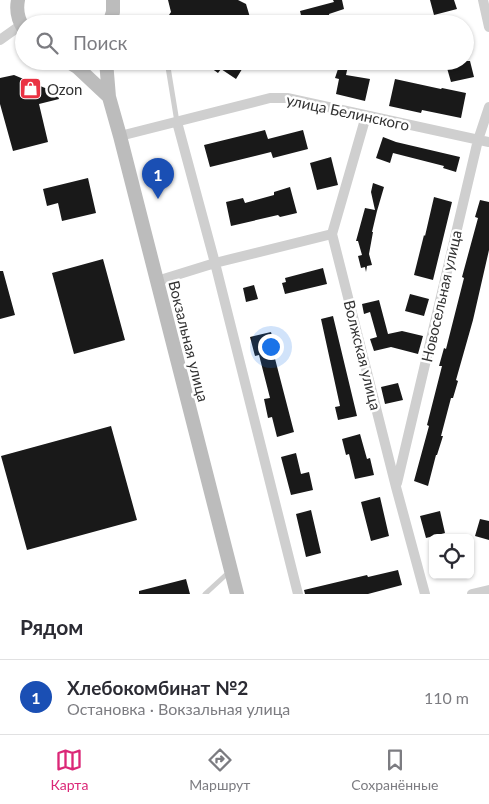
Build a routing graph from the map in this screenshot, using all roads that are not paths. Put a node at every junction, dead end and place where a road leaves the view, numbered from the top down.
1 (18, 0) edge
2 (123, 0) edge
3 (485, 4) edge
4 (112, 12) edge
5 (18, 15) edge
6 (489, 27) edge
7 (15, 31) edge
8 (0, 40) edge
9 (80, 70) edge
10 (107, 70) edge
11 (168, 70) edge
12 (109, 96) junction
13 (489, 107) edge
14 (366, 116) junction
15 (177, 122) junction
16 (120, 136) junction
17 (478, 140) junction
18 (489, 142) edge
19 (332, 234) junction
20 (215, 263) junction
21 (157, 281) junction
22 (396, 487) junction
23 (231, 570) junction
24 (489, 590) edge
25 (205, 594) edge
26 (237, 594) edge
27 (298, 594) edge
28 (425, 594) edge
29 (472, 594) edge

1 - 5 main road
2 - 4 main road
3 - 6 street
7 - 8 street
9 - 12 main road
10 - 12 main road, Вокзальная улица
11 - 15 lane
12 - 16 main road, Вокзальная улица
13 - 17 street, Новосельная улица
14 - 15 street, улица Белинского
14 - 17 street, улица Белинского
14 - 19 street
15 - 16 street, улица Белинского
15 - 20 street
16 - 21 main road, Вокзальная улица
17 - 18 street, улица Белинского
17 - 22 street, Новосельная улица
19 - 20 street
19 - 22 street, Волжская улица
20 - 21 street
20 - 27 street
21 - 23 main road, Вокзальная улица
22 - 28 street, Волжская улица
23 - 25 lane
23 - 26 main road, Вокзальная улица
24 - 29 street

